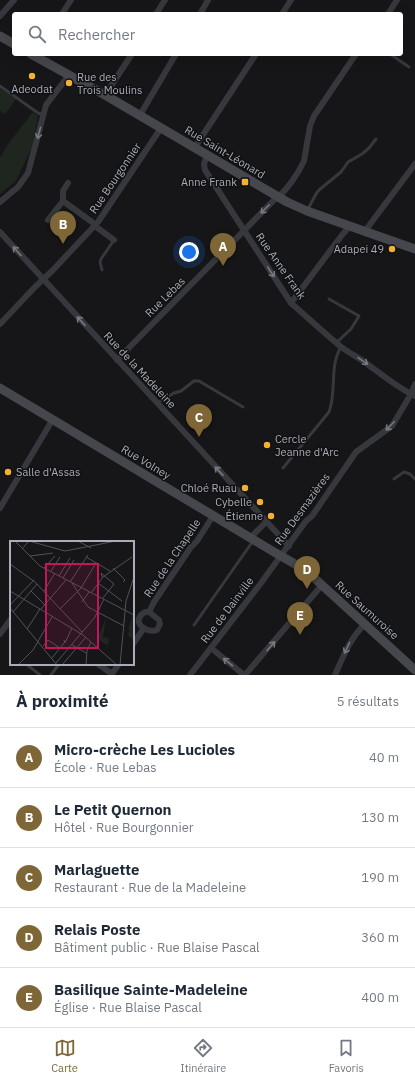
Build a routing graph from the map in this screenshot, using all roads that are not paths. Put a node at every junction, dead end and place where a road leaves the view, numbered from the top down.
1 (14, 0) edge
2 (71, 0) edge
3 (165, 0) edge
4 (208, 0) edge
5 (291, 0) edge
6 (397, 0) edge
7 (63, 12) edge
8 (157, 12) edge
9 (201, 12) edge
10 (283, 12) edge
11 (389, 12) edge
12 (0, 16) edge
13 (0, 36) edge
14 (12, 43) edge
15 (39, 56) edge
16 (131, 56) edge
17 (175, 56) edge
18 (255, 56) edge
19 (355, 56) edge
20 (393, 56) edge
21 (409, 66) dead end
22 (69, 75) junction
23 (0, 86) edge
24 (105, 95) junction
25 (43, 115) junction
26 (140, 115) junction
27 (161, 128) junction
28 (376, 139) dead end
29 (195, 147) junction
30 (207, 155) junction
31 (415, 164) edge
32 (68, 183) dead end
33 (279, 197) junction
34 (63, 201) junction
35 (0, 202) edge
36 (307, 211) junction
37 (48, 220) dead end
38 (93, 224) junction
39 (350, 226) junction
40 (244, 231) junction
41 (364, 231) junction
42 (0, 232) edge
43 (114, 240) joint
44 (415, 250) edge
45 (102, 270) dead end
46 (43, 279) junction
47 (329, 299) dead end
48 (291, 303) junction
49 (0, 324) edge
50 (338, 345) junction
51 (117, 360) junction
52 (415, 384) edge
53 (0, 388) edge
54 (413, 395) edge
55 (157, 403) junction
56 (243, 407) dead end
57 (53, 419) junction
58 (283, 468) dead end
59 (394, 479) dead end
60 (415, 479) edge
61 (0, 508) edge
62 (213, 516) junction
63 (265, 520) junction
64 (252, 539) junction
65 (289, 546) junction
66 (280, 556) junction
67 (322, 585) junction
68 (149, 612) junction
69 (10, 620) edge
70 (365, 624) junction
71 (194, 625) dead end
72 (144, 628) junction
73 (0, 634) edge
74 (134, 643) edge
75 (211, 648) junction
76 (27, 665) edge
77 (58, 665) edge
78 (99, 665) edge
79 (118, 665) edge
80 (415, 670) edge
81 (40, 675) edge
82 (51, 675) edge
83 (111, 675) edge
84 (190, 675) edge
85 (245, 675) edge
86 (335, 675) edge

1 - 12 street
2 - 7 street
3 - 8 street
4 - 9 street
5 - 10 street
6 - 11 street
13 - 14 main road
15 - 22 main road, Rue Saint-Léonard
16 - 24 street
17 - 26 street
18 - 29 street
19 - 33 street, Rue Lebas
20 - 21 lane
22 - 24 main road, Rue Saint-Léonard
22 - 25 street
23 - 25 lane
24 - 26 main road, Rue Saint-Léonard
25 -> 35 street
26 - 27 main road, Rue Saint-Léonard
27 - 29 main road, Rue Saint-Léonard
27 - 38 street, Rue Bourgonnier
28 - 36 lane
29 - 30 main road, Rue Saint-Léonard
30 - 33 main road, Rue Saint-Léonard
30 - 40 street, Rue Anne Frank
31 - 41 street
32 - 34 street
33 - 36 main road, Rue Saint-Léonard
33 -> 40 street, Rue Lebas
34 - 37 street
34 - 38 street
36 - 39 main road, Rue Saint-Léonard
38 - 43 street
38 - 46 street, Rue Bourgonnier
39 - 41 main road, Rue Saint-Léonard
39 - 48 street
40 -> 48 street, Rue Anne Frank
40 - 51 street, Rue Lebas
41 - 44 main road, Rue Saint-Léonard
46 -> 42 street, Rue de la Madeleine
43 - 45 lane
46 - 49 street, Rue Bourgonnier
51 -> 46 street, Rue de la Madeleine
47 - 50 lane
48 - 50 street, Rue Anne Frank
50 -> 54 street, Rue Anne Frank
50 - 58 lane
51 - 55 street, Rue de la Madeleine
52 - 54 street, Rue Desmazières
53 - 57 main road, Rue Volney
54 -> 65 street, Rue Desmazières
55 - 56 lane
63 -> 55 street, Rue de la Madeleine
57 - 61 street
57 - 62 main road, Rue Volney
59 - 60 lane
62 - 64 main road, Rue Volney
62 - 68 street, Rue de la Chapelle
63 - 64 street
63 - 65 street, Rue de la Madeleine
64 - 66 main road, Rue Volney
64 - 71 lane
65 - 66 street, Rue Desmazières
66 - 67 main road, Rue Saumuroise
66 - 75 street, Rue de Dainville
67 - 70 main road, Rue Saumuroise
85 -> 67 street
68 - 72 street, Rue de la Chapelle
68 - 72 street, Rue de la Chapelle
69 - 73 street
70 - 80 main road, Rue Saumuroise
70 -> 86 street
72 - 74 street
75 - 84 street, Rue de Dainville
85 -> 75 street
76 - 81 lane
77 - 82 lane
78 - 83 street
79 - 83 street

